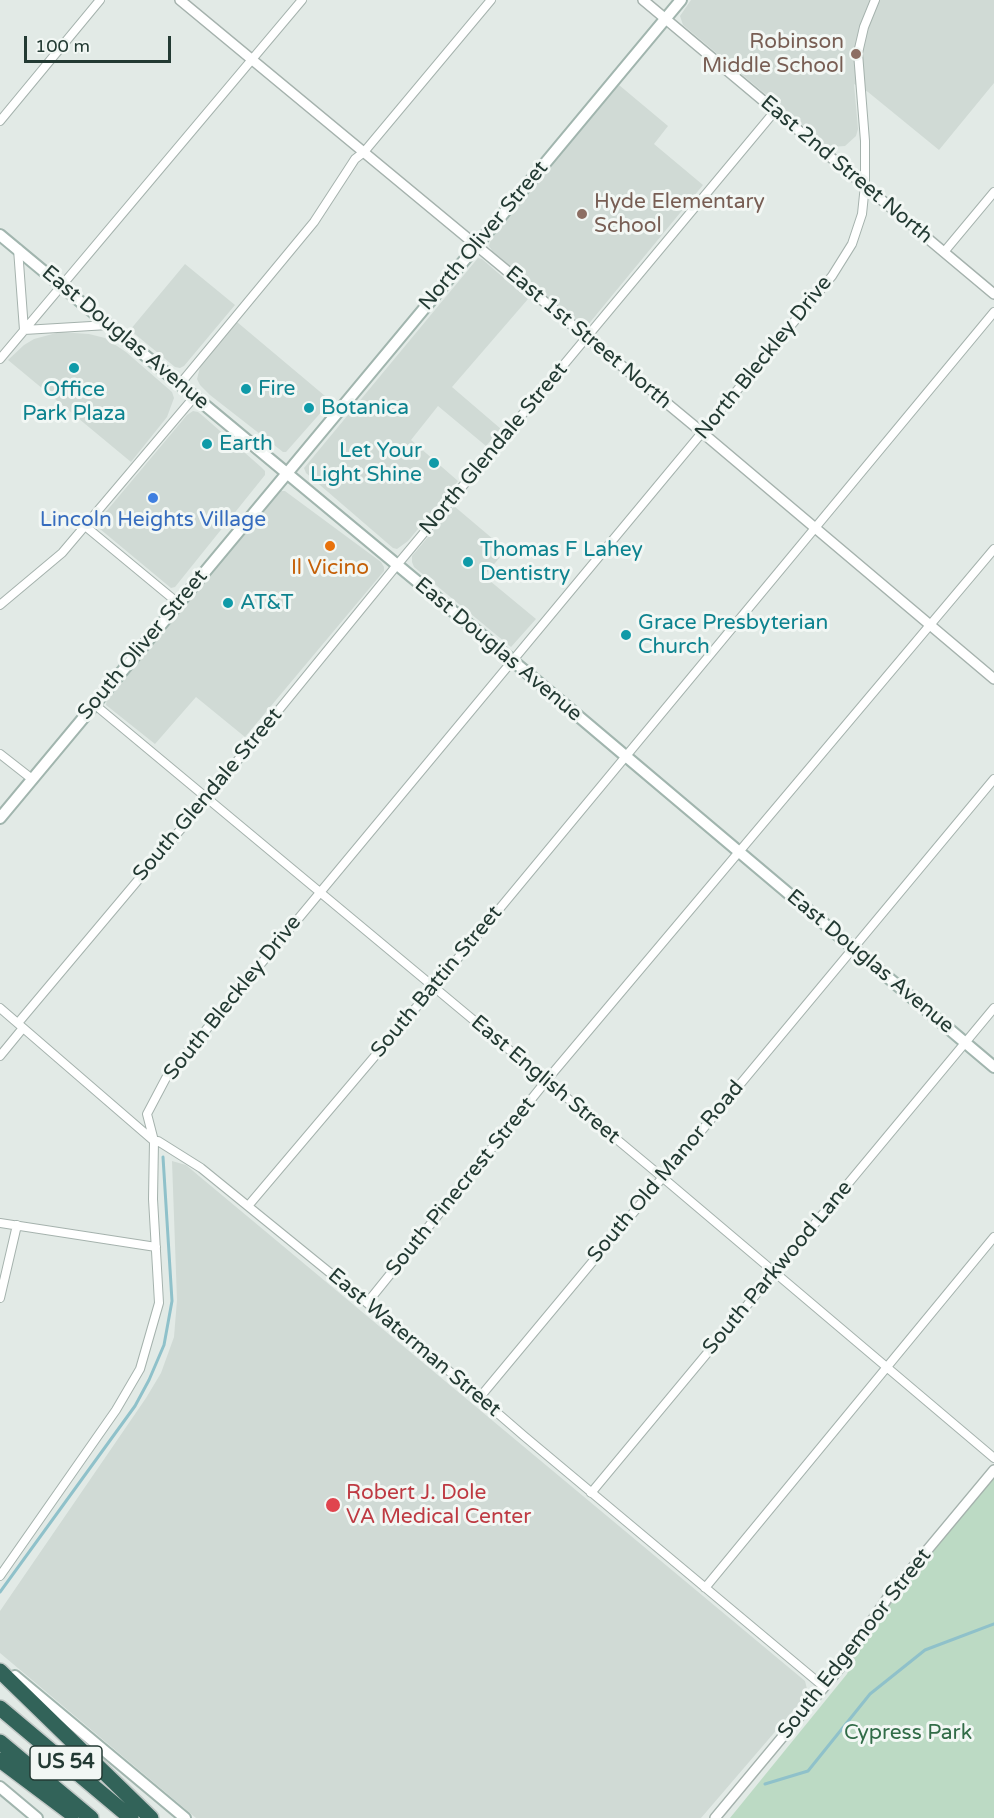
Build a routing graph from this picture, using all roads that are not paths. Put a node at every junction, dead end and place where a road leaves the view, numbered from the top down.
1 (100, 0) edge
2 (180, 0) edge
3 (302, 0) edge
4 (491, 0) edge
5 (643, 0) edge
6 (681, 0) edge
7 (875, 0) edge
8 (665, 19) junction
9 (252, 59) junction
10 (775, 111) junction
11 (0, 121) edge
12 (364, 152) junction
13 (865, 185) junction
14 (994, 192) edge
15 (0, 235) edge
16 (477, 245) junction
17 (18, 249) junction
18 (944, 252) junction
19 (62, 287) junction
20 (994, 294) edge
21 (994, 312) edge
22 (108, 325) junction
23 (24, 330) junction
24 (588, 337) junction
25 (0, 359) edge
26 (180, 384) junction
27 (195, 396) junction
28 (703, 433) junction
29 (286, 472) junction
30 (85, 526) junction
31 (816, 529) junction
32 (994, 549) edge
33 (397, 565) junction
34 (178, 603) junction
35 (0, 605) edge
36 (929, 624) junction
37 (513, 661) junction
38 (994, 679) edge
39 (94, 704) junction
40 (0, 754) edge
41 (624, 756) junction
42 (32, 779) junction
43 (994, 779) edge
44 (207, 798) junction
45 (0, 818) edge
46 (739, 851) junction
47 (319, 891) junction
48 (853, 947) junction
49 (434, 987) junction
50 (0, 1008) edge
51 (994, 1008) edge
52 (21, 1025) junction
53 (966, 1043) junction
54 (0, 1056) edge
55 (994, 1067) edge
56 (546, 1081) junction
57 (154, 1141) junction
58 (662, 1177) junction
59 (248, 1206) junction
60 (0, 1222) edge
61 (17, 1225) junction
62 (994, 1237) edge
63 (156, 1247) junction
64 (775, 1272) junction
65 (0, 1298) edge
66 (367, 1302) junction
67 (887, 1367) junction
68 (480, 1397) junction
69 (994, 1458) edge
70 (994, 1470) edge
71 (591, 1493) junction
72 (0, 1576) edge
73 (705, 1588) junction
74 (0, 1664) edge
75 (0, 1671) edge
76 (824, 1688) junction
77 (0, 1708) edge
78 (0, 1742) edge
79 (0, 1760) edge
80 (0, 1787) edge
81 (37, 1818) edge
82 (77, 1818) edge
83 (91, 1818) edge
84 (131, 1818) edge
85 (151, 1818) edge
86 (185, 1818) edge
87 (715, 1818) edge

1 - 11 street
2 - 9 street, East 1st Street North
3 - 9 street
4 - 12 street
5 - 8 street, East 2nd Street North
6 - 8 main road, North Oliver Street
7 - 13 street, North Bleckley Drive
8 - 10 street, East 2nd Street North
8 - 16 main road, North Oliver Street
9 - 12 street, East 1st Street North
9 - 19 street
10 - 13 street, East 2nd Street North
10 - 24 street, North Glendale Street
12 - 16 street, East 1st Street North
12 - 26 street
13 - 18 street, East 2nd Street North
13 - 28 street, North Bleckley Drive
14 - 18 street
15 - 17 main road, East Douglas Avenue
16 - 24 street, East 1st Street North
16 - 29 main road, North Oliver Street
17 - 19 main road, East Douglas Avenue
17 - 23 street
18 - 20 street, East 2nd Street North
19 - 22 main road, East Douglas Avenue
19 - 23 street
21 - 31 street, South Battin Street
22 - 23 street
22 - 26 main road, East Douglas Avenue
23 - 25 street
24 - 28 street, East 1st Street North
24 - 33 street, North Glendale Street
26 - 27 main road, East Douglas Avenue
27 - 29 main road, East Douglas Avenue
27 - 30 street
28 - 31 street, East 1st Street North
28 - 37 street, North Bleckley Drive
29 - 33 main road, East Douglas Avenue
29 - 34 main road, South Oliver Street
30 - 34 street
30 - 35 street
31 - 36 street, East 1st Street North
31 - 41 street, South Battin Street
32 - 36 street, South Pinecrest Street
33 - 37 main road, East Douglas Avenue
33 - 44 street, South Glendale Street
34 - 39 main road, South Oliver Street
36 - 38 street, East 1st Street North
36 - 46 street, South Pinecrest Street
37 - 41 main road, East Douglas Avenue
37 - 47 street, South Bleckley Drive
39 - 42 main road, South Oliver Street
39 - 44 street, East English Street
40 - 42 street
41 - 46 main road, East Douglas Avenue
41 - 49 street, South Battin Street
42 - 45 main road, South Oliver Street
43 - 48 street, South Old Manor Road
44 - 47 street, East English Street
44 - 52 street, South Glendale Street
46 - 48 main road, East Douglas Avenue
46 - 56 street, South Pinecrest Street
47 - 49 street, East English Street
47 - 57 street, South Bleckley Drive
48 - 53 main road, East Douglas Avenue
48 - 58 street, South Old Manor Road
49 - 56 street, East English Street
49 - 59 street, South Battin Street
50 - 52 street, East Waterman Street
51 - 53 street, South Parkwood Lane
52 - 54 street, South Glendale Street
52 - 57 street, East Waterman Street
53 - 55 main road, East Douglas Avenue
53 - 64 street, South Parkwood Lane
56 - 58 street, East English Street
56 - 66 street, South Pinecrest Street
57 - 59 street, East Waterman Street
57 - 63 street, South Bleckley Drive
58 - 64 street, East English Street
58 - 68 street, South Old Manor Road
59 - 66 street, East Waterman Street
60 - 61 street
61 - 63 street
61 - 65 street
62 - 67 street
63 - 72 street, South Bleckley Drive
64 - 67 street, East English Street
64 - 71 street, South Parkwood Lane
66 - 68 street, East Waterman Street
67 - 69 street, East English Street
67 - 73 street
68 - 71 street, East Waterman Street
70 - 76 street, South Edgemoor Street
71 - 73 street, East Waterman Street
73 - 76 street, East Waterman Street
74 - 86 main road
75 - 85 highway
76 - 87 street, South Edgemoor Street
77 - 84 highway, US 54
78 - 83 highway, US 54
79 - 82 highway
80 - 81 main road

